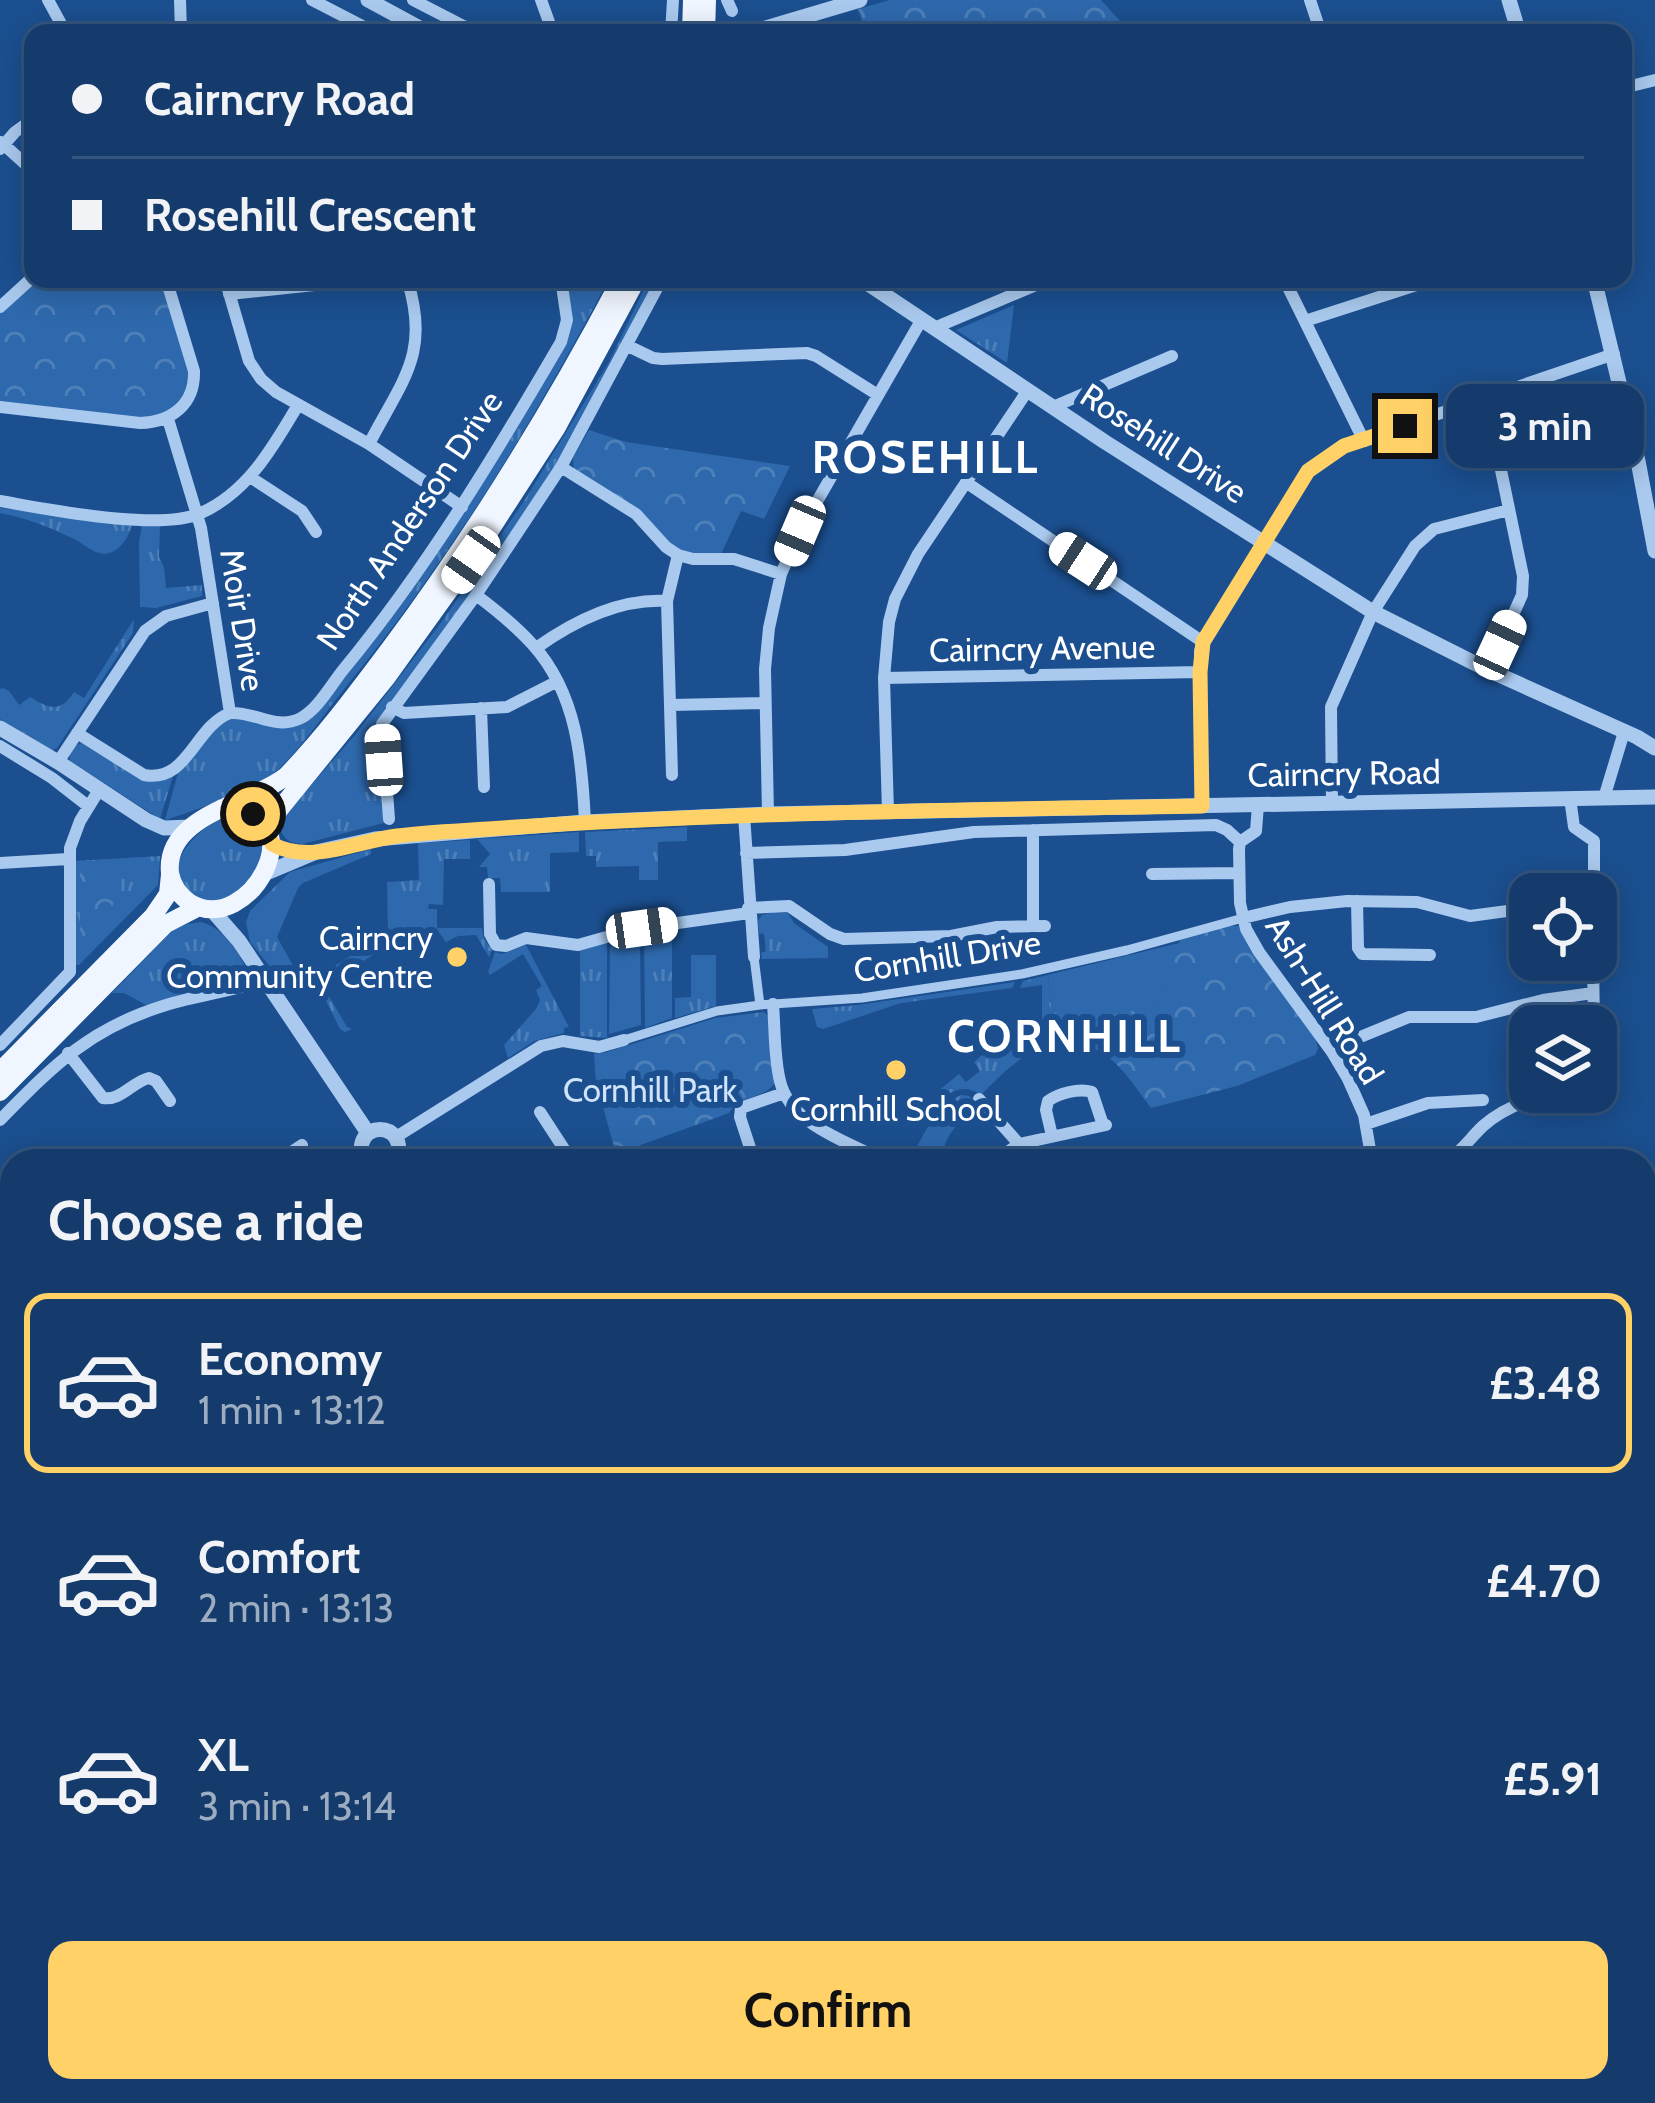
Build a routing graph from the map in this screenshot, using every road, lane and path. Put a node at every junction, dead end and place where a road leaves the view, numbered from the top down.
1 (312, 0) edge
2 (368, 0) edge
3 (413, 0) edge
4 (854, 1) edge
5 (359, 24) edge
6 (412, 24) edge
7 (460, 24) edge
8 (779, 24) edge
9 (24, 126) edge
10 (1, 145) edge
11 (24, 285) edge
12 (169, 288) edge
13 (228, 288) edge
14 (242, 288) edge
15 (286, 288) edge
16 (410, 288) edge
17 (563, 288) edge
18 (616, 288) edge
19 (633, 288) edge
20 (657, 288) edge
21 (874, 288) edge
22 (1026, 288) edge
23 (1288, 288) edge
24 (1407, 288) edge
25 (1596, 288) edge
26 (230, 294) junction
27 (0, 307) edge
28 (1305, 321) junction
29 (928, 324) junction
30 (628, 346) junction
31 (1613, 354) junction
32 (1172, 356) dead end
33 (1028, 390) junction
34 (878, 395) junction
35 (1486, 398) junction
36 (298, 405) junction
37 (0, 407) edge
38 (1053, 407) junction
39 (168, 419) junction
40 (1364, 441) junction
41 (369, 444) junction
42 (1647, 460) edge
43 (561, 467) junction
44 (250, 477) junction
45 (967, 483) junction
46 (0, 501) edge
47 (462, 507) junction
48 (1509, 510) junction
49 (197, 515) junction
50 (316, 532) dead end
51 (1264, 543) junction
52 (1655, 551) edge
53 (678, 555) junction
54 (782, 574) junction
55 (476, 595) junction
56 (667, 601) junction
57 (213, 603) junction
58 (1373, 612) junction
59 (1203, 642) junction
60 (536, 647) junction
61 (1489, 670) junction
62 (1200, 672) junction
63 (884, 677) junction
64 (556, 682) junction
65 (765, 703) junction
66 (671, 705) junction
67 (392, 707) junction
68 (482, 708) junction
69 (230, 713) junction
70 (0, 728) edge
71 (77, 733) junction
72 (1630, 735) junction
73 (1655, 745) edge
74 (0, 746) edge
75 (58, 762) junction
76 (672, 775) dead end
77 (484, 787) dead end
78 (99, 790) junction
79 (1655, 796) edge
80 (1570, 798) junction
81 (1604, 798) junction
82 (1332, 803) junction
83 (1258, 805) junction
84 (88, 806) junction
85 (1202, 806) junction
86 (222, 808) junction
87 (888, 812) junction
88 (768, 814) junction
89 (744, 815) junction
90 (389, 819) dead end
91 (146, 820) junction
92 (585, 822) junction
93 (191, 827) junction
94 (1033, 830) junction
95 (269, 835) junction
96 (1240, 842) junction
97 (316, 852) junction
98 (746, 853) junction
99 (68, 859) junction
100 (0, 863) edge
101 (170, 869) junction
102 (266, 873) junction
103 (1239, 873) junction
104 (1594, 873) edge
105 (1152, 874) dead end
106 (489, 884) dead end
107 (241, 899) junction
108 (1357, 901) junction
109 (205, 908) junction
110 (749, 911) junction
111 (1509, 911) edge
112 (1243, 918) junction
113 (239, 941) junction
114 (1430, 955) dead end
115 (754, 957) joint
116 (266, 980) junction
117 (1593, 981) edge
118 (1593, 993) junction
119 (767, 1004) junction
120 (1593, 1005) edge
121 (624, 1040) joint
122 (0, 1045) edge
123 (1332, 1052) junction
124 (68, 1053) junction
125 (0, 1071) edge
126 (0, 1092) edge
127 (784, 1093) junction
128 (979, 1099) dead end
129 (170, 1101) dead end
130 (1473, 1104) dead end
131 (1509, 1110) edge
132 (540, 1112) dead end
133 (0, 1120) edge
134 (1366, 1124) junction
135 (368, 1133) junction
136 (1052, 1136) junction
137 (397, 1137) junction
138 (1019, 1144) junction
139 (302, 1145) dead end
140 (296, 1149) edge
141 (362, 1149) edge
142 (400, 1149) edge
143 (565, 1149) edge
144 (750, 1149) edge
145 (849, 1149) edge
146 (1012, 1149) edge
147 (1370, 1149) edge
148 (1462, 1149) edge

1 - 5 street
2 - 6 street
3 - 7 street
4 - 8 street
9 - 10 street
11 - 27 street
12 - 39 street
13 - 26 street
14 - 26 street
15 - 26 street
16 - 41 street
17 - 47 street, North Anderson Drive
18 - 86 main road, North Anderson Drive
19 - 95 main road, North Anderson Drive
20 - 30 street
21 - 29 street, Rosehill Drive
22 - 29 street
23 - 28 street
24 - 28 street
25 - 31 street
26 - 36 street
28 - 40 street
29 - 33 street, Rosehill Drive
29 - 34 street
30 - 34 street
30 - 43 street
31 - 35 street
31 - 42 street
32 - 38 street
33 - 38 street, Rosehill Drive
33 - 45 street
34 - 54 street
35 - 40 street
35 - 48 street
36 - 41 street
36 - 44 street
37 - 39 street
38 - 51 street, Rosehill Drive
39 - 49 street, Moir Drive
40 - 51 street
41 - 47 street
42 - 52 street
43 - 53 street
43 - 55 street
44 - 49 street
44 - 50 street
45 - 59 street
45 - 63 street
46 - 49 street
47 - 69 street, North Anderson Drive
48 - 58 street
48 - 61 street
49 - 57 street, Moir Drive
51 - 58 street, Rosehill Drive
51 - 59 street
53 - 54 street
53 - 56 street
54 - 65 street
55 - 60 street
55 - 67 street
56 - 60 street
56 - 66 street
57 - 69 street, Moir Drive
57 - 71 street
58 - 61 street, Rosehill Drive
58 - 82 street
59 - 62 street
60 - 64 street
61 - 72 street, Rosehill Drive
62 - 63 street, Cairncry Avenue
62 - 85 street
63 - 87 street
64 - 68 street
64 - 92 street
65 - 66 street
65 - 88 street
66 - 76 street
67 - 68 street
67 - 90 street
68 - 77 street
69 - 71 street, Moir Drive
70 - 75 street
71 - 75 street
72 - 73 street, Rosehill Drive
72 - 81 street
74 - 84 street
75 - 78 street
78 - 84 street
78 - 91 street
79 - 81 street, Cairncry Road
80 - 81 street, Cairncry Road
80 - 82 street, Cairncry Road
80 - 104 street
82 - 83 street, Cairncry Road
83 - 85 street, Cairncry Road
83 - 96 street, Ash-Hill Road
84 - 99 street
85 - 87 street, Cairncry Road
86 - 93 main road
86 - 95 main road
87 - 88 street, Cairncry Road
88 - 89 street, Cairncry Road
89 - 92 street, Cairncry Road
89 - 98 street
91 - 93 street
91 - 101 street
92 - 97 street, Cairncry Road
93 - 101 main road
94 - 96 street, Cairncry Road
94 - 98 street, Cairncry Road
94 - 110 street
95 - 97 street, Cairncry Road
95 - 102 main road
96 - 103 street, Ash-Hill Road
97 - 102 street, Cairncry Road
98 - 110 street
99 - 100 street
99 - 122 street
101 - 109 main road
101 - 125 main road
102 - 107 main road
103 - 105 street
103 - 112 street, Ash-Hill Road
106 - 110 street
107 - 109 main road
107 - 113 street
108 - 111 street, Cornhill Drive
108 - 112 street, Cornhill Drive
108 - 114 street
109 - 113 street
109 - 126 main road
110 - 115 street
112 - 119 street, Cornhill Drive
112 - 123 street, Ash-Hill Road
113 - 116 street
115 - 119 street
116 - 124 street
116 - 135 street
117 - 118 street
118 - 120 street
118 - 123 street
119 - 121 street, Cornhill Drive
119 - 127 street
121 - 137 street, Cornhill Drive
123 - 134 street, Ash-Hill Road
124 - 129 street
124 - 133 street
127 - 144 street
127 - 145 street
128 - 138 street
130 - 134 street
131 - 148 street
132 - 143 street
134 - 147 street, Ash-Hill Road
135 - 137 street
135 - 141 street
136 - 136 street
136 - 138 street
137 - 142 street
138 - 146 street
139 - 140 street

